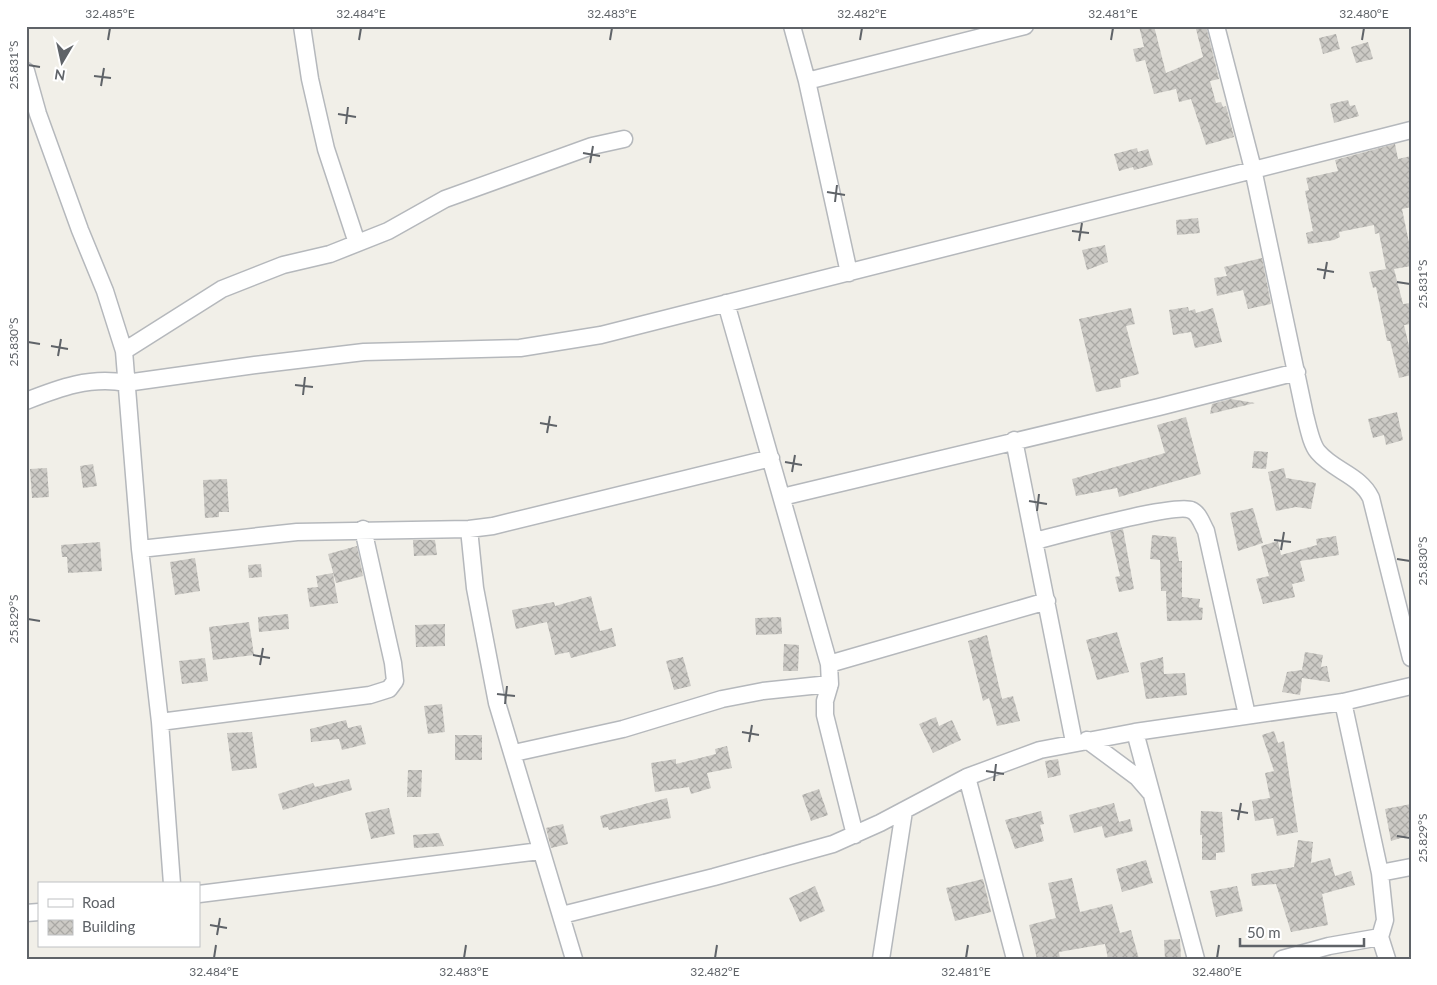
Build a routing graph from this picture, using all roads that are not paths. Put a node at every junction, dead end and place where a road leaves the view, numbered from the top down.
1 (302, 26) edge
2 (792, 26) edge
3 (1025, 26) edge
4 (1216, 26) edge
5 (26, 71) edge
6 (807, 81) junction
7 (1411, 130) edge
8 (624, 139) dead end
9 (1253, 170) junction
10 (357, 243) junction
11 (849, 273) junction
12 (726, 303) junction
13 (124, 351) junction
14 (1297, 372) junction
15 (126, 383) junction
16 (26, 402) edge
17 (1014, 440) junction
18 (771, 458) junction
19 (782, 497) junction
20 (469, 529) junction
21 (363, 530) junction
22 (1035, 541) junction
23 (140, 549) junction
24 (1047, 601) junction
25 (1411, 658) edge
26 (829, 664) junction
27 (830, 684) junction
28 (1411, 686) edge
29 (1343, 702) junction
30 (1247, 715) junction
31 (160, 722) junction
32 (1135, 732) junction
33 (1080, 741) junction
34 (514, 752) junction
35 (966, 777) junction
36 (1153, 795) junction
37 (904, 811) junction
38 (855, 835) junction
39 (540, 851) junction
40 (1411, 866) edge
41 (1380, 873) junction
42 (172, 882) edge
43 (200, 894) edge
44 (562, 915) junction
45 (1380, 937) junction
46 (574, 959) edge
47 (881, 959) edge
48 (1015, 959) edge
49 (1196, 959) edge
50 (1282, 959) edge
51 (1387, 959) edge

1 - 10 street
2 - 6 street
3 - 6 street
4 - 9 street
5 - 13 street
6 - 11 street
7 - 9 street
8 - 10 street
9 - 11 street
9 - 14 street
10 - 13 street
11 - 12 street
12 - 15 street
12 - 18 street
13 - 15 street
14 - 17 street
14 - 25 street
15 - 16 street
15 - 23 street
17 - 19 street
17 - 22 street
18 - 19 street
18 - 20 street
19 - 26 street
20 - 21 street
20 - 34 street
21 - 23 street
21 - 31 street
22 - 24 street
22 - 30 street
23 - 31 street
24 - 26 street
24 - 33 street
26 - 27 street
27 - 34 street
27 - 38 street
28 - 29 street
29 - 30 street
29 - 41 street
30 - 32 street
31 - 42 street
32 - 33 street
32 - 36 street
33 - 35 street
33 - 36 street
34 - 39 street
35 - 37 street
35 - 48 street
36 - 49 street
37 - 38 street
37 - 47 street
38 - 44 street
39 - 43 street
39 - 44 street
40 - 41 street
41 - 45 street
44 - 46 street
45 - 50 street
45 - 51 street

